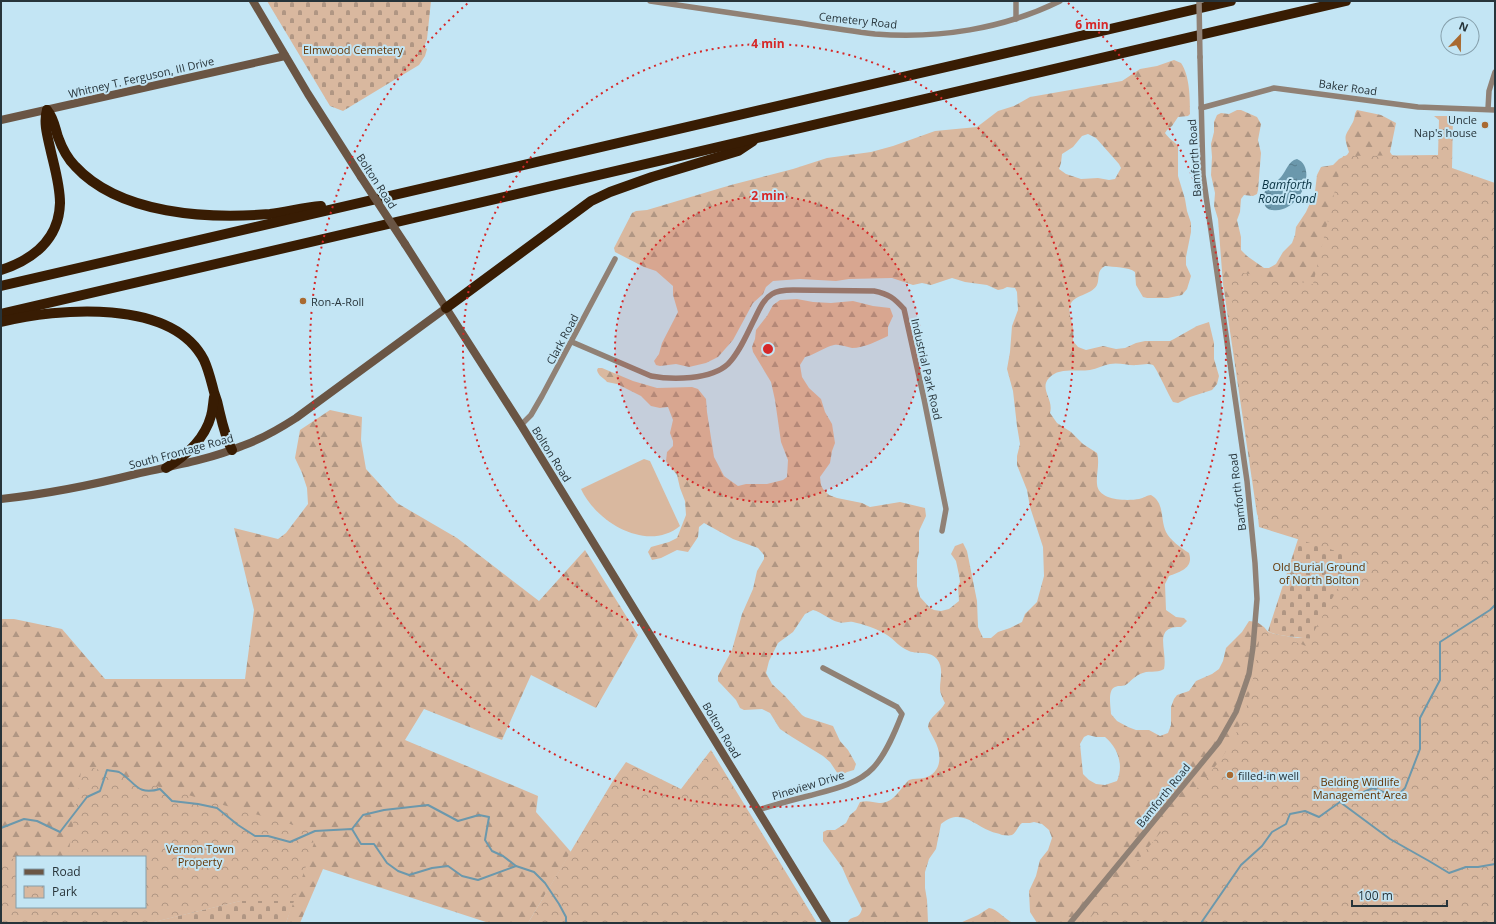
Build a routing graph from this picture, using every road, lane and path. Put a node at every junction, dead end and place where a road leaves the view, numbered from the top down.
1 (253, 1) edge
2 (650, 1) edge
3 (1016, 1) edge
4 (1060, 1) edge
5 (1199, 1) edge
6 (1231, 1) edge
7 (1346, 1) edge
8 (1016, 19) junction
9 (285, 56) junction
10 (1495, 72) edge
11 (1201, 108) junction
12 (1488, 109) junction
13 (47, 110) junction
14 (1495, 110) edge
15 (1, 120) edge
16 (757, 138) junction
17 (337, 208) junction
18 (615, 259) dead end
19 (1, 270) edge
20 (1, 286) edge
21 (446, 308) junction
22 (1, 314) edge
23 (1, 322) edge
24 (572, 342) junction
25 (214, 395) junction
26 (521, 425) junction
27 (232, 450) junction
28 (166, 468) junction
29 (1, 499) edge
30 (942, 531) dead end
31 (823, 668) dead end
32 (758, 810) junction
33 (827, 923) edge
34 (1070, 923) edge

1 - 9 main road, Bolton Road
2 - 8 street, Cemetery Road
3 - 8 street
4 - 8 street, Cemetery Road
5 - 11 street, Bamforth Road, bridge
6 - 17 highway
7 - 16 highway
9 - 13 main road, Whitney T. Ferguson, III Drive
9 - 21 main road, Bolton Road, bridge
10 - 12 street
11 - 12 street, Baker Road
11 - 34 street, Bamforth Road
12 - 14 street, Baker Road
13 - 15 main road, Whitney T. Ferguson, III Drive
13 - 17 highway
13 - 19 highway
16 - 21 highway
16 - 22 highway
17 - 20 highway
18 - 24 street, Clark Road
21 - 26 main road, Bolton Road
21 - 27 main road, South Frontage Road
23 - 25 highway
24 - 26 street, Clark Road
24 - 30 street, Industrial Park Road
25 - 27 highway
25 - 28 highway
26 - 32 main road, Bolton Road
27 - 28 main road, South Frontage Road
28 - 29 main road, South Frontage Road
31 - 32 street, Pineview Drive
32 - 33 main road, Bolton Road

